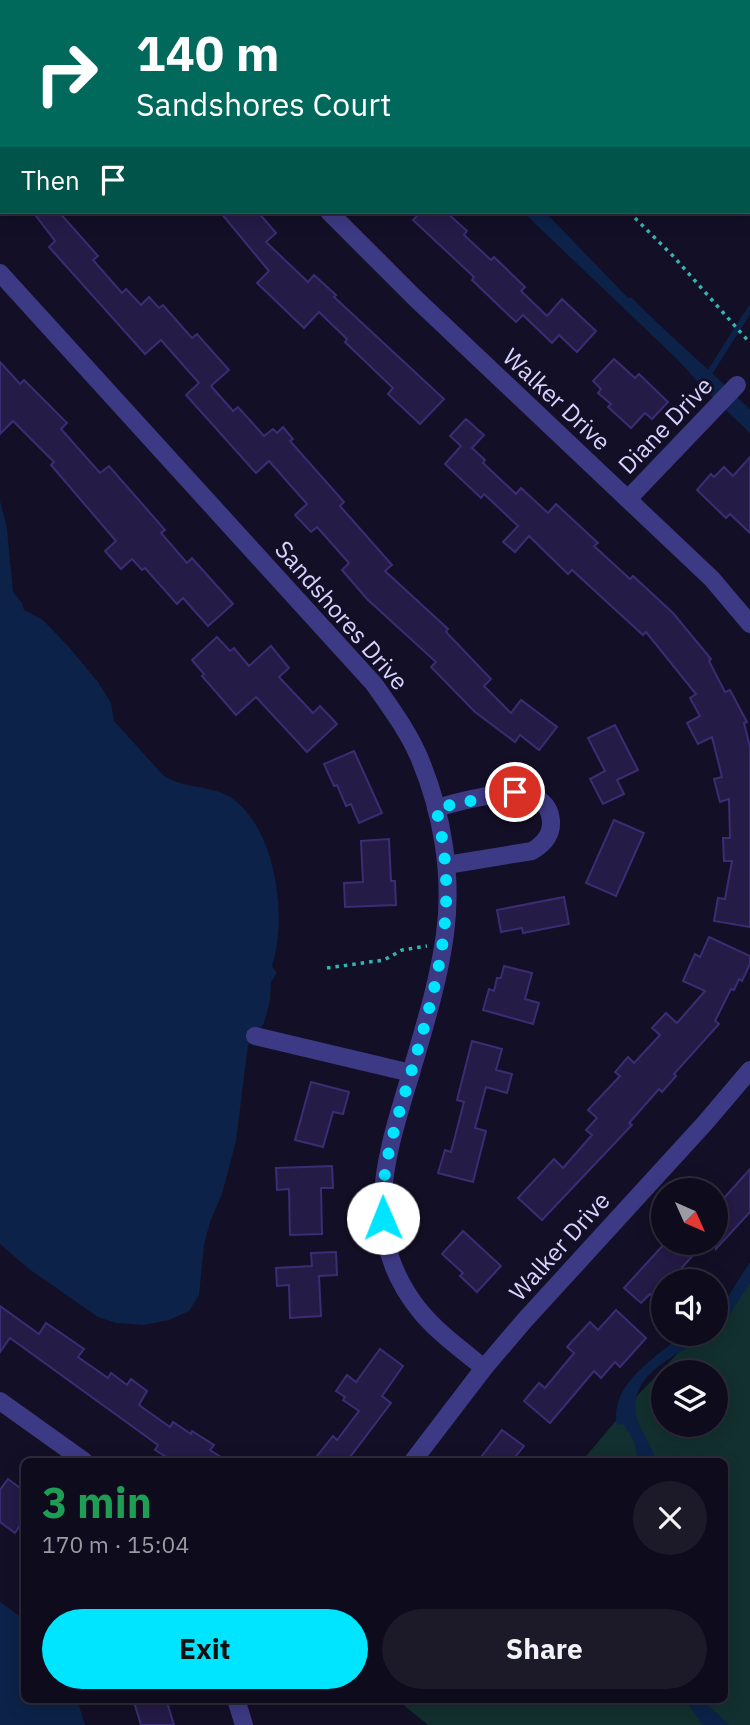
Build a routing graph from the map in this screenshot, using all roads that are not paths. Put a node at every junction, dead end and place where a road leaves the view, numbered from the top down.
1 (331, 214) edge
2 (0, 273) edge
3 (737, 385) dead end
4 (628, 499) junction
5 (750, 624) edge
6 (436, 808) junction
7 (447, 865) junction
8 (255, 1036) dead end
9 (750, 1070) edge
10 (411, 1073) junction
11 (484, 1368) junction
12 (0, 1401) edge
13 (80, 1458) edge
14 (415, 1458) edge
15 (237, 1703) edge
16 (244, 1725) edge

1 - 4 street, Walker Drive
2 - 6 street, Sandshores Drive
3 - 4 street, Diane Drive
4 - 5 street, Walker Drive
6 - 7 street, Sandshores Drive
6 - 7 street
7 - 10 street, Sandshores Drive
8 - 10 street
9 - 11 street, Walker Drive
10 - 11 street, Sandshores Drive
11 - 14 street, Walker Drive
12 - 13 street
15 - 16 street

